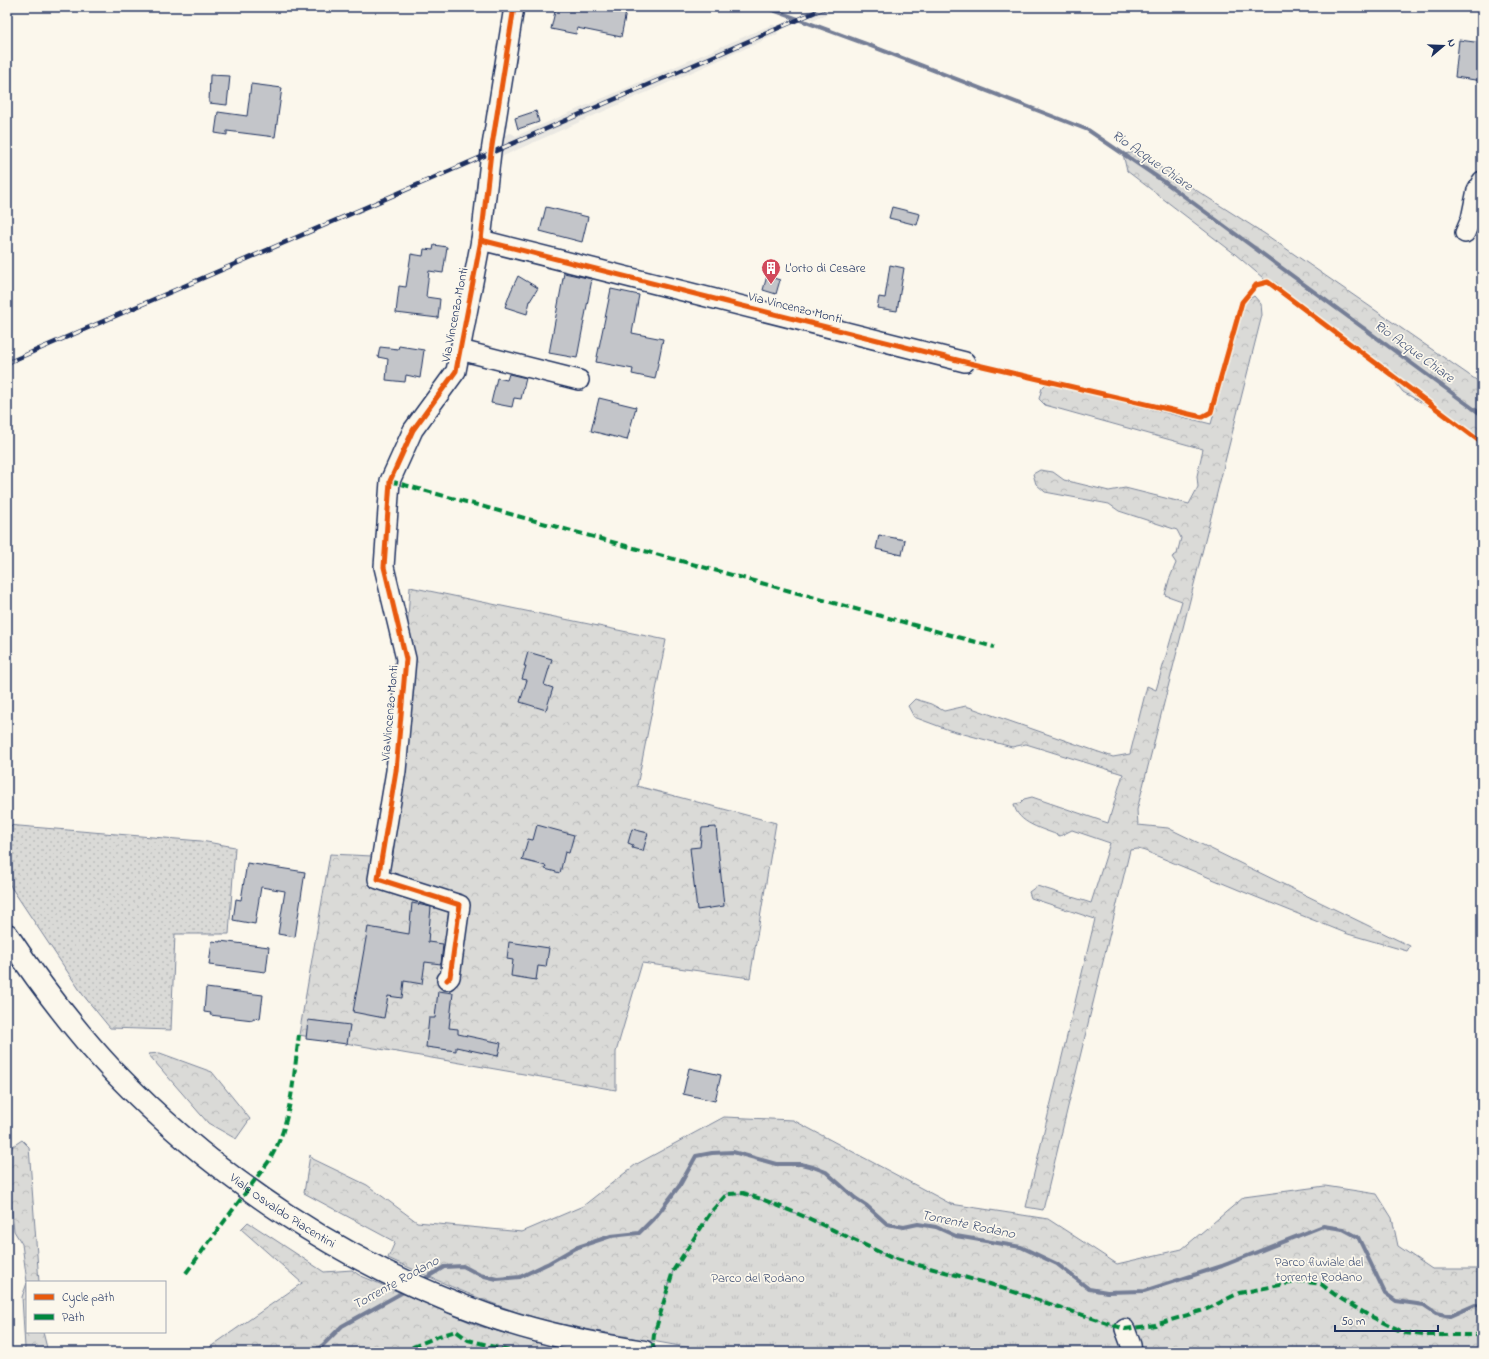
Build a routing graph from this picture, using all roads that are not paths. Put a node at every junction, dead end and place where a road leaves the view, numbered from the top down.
1 (514, 7) edge
2 (1482, 181) edge
3 (1465, 233) dead end
4 (481, 240) junction
5 (460, 350) junction
6 (965, 362) dead end
7 (579, 380) dead end
8 (7, 935) edge
9 (447, 980) dead end
10 (1125, 1328) dead end
11 (644, 1352) edge
12 (1132, 1352) edge

1 - 4 street, Via Vincenzo Monti
2 - 3 street
4 - 5 street, Via Vincenzo Monti
4 - 6 street, Via Vincenzo Monti
5 - 7 street
5 - 9 street, Via Vincenzo Monti
8 - 11 main road, Viale Osvaldo Piacentini
10 - 12 street

